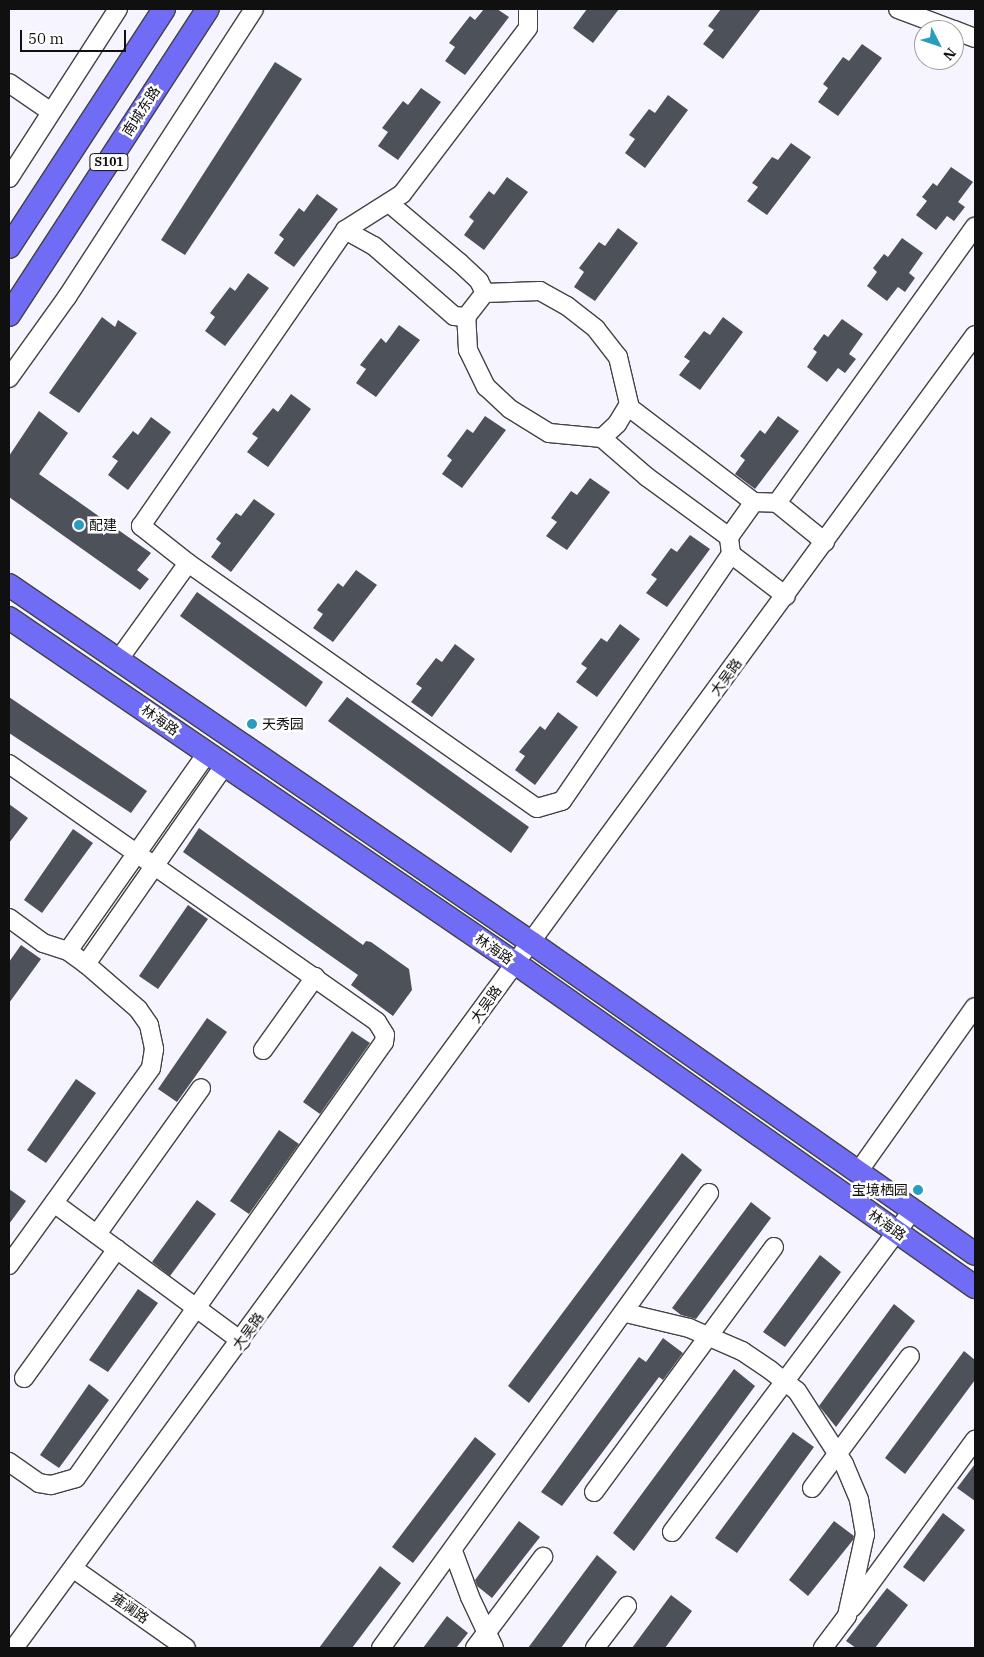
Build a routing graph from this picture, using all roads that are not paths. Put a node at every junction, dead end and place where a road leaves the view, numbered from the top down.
1 (118, 9) edge
2 (164, 9) edge
3 (208, 9) edge
4 (254, 9) edge
5 (528, 9) edge
6 (898, 9) edge
7 (927, 20) edge
8 (9, 83) edge
9 (51, 112) junction
10 (9, 178) edge
11 (389, 202) junction
12 (975, 226) edge
13 (345, 230) junction
14 (9, 247) edge
15 (484, 293) junction
16 (9, 315) edge
17 (466, 317) junction
18 (975, 335) edge
19 (9, 378) edge
20 (629, 404) junction
21 (602, 438) junction
22 (754, 502) junction
23 (777, 504) junction
24 (824, 542) junction
25 (730, 545) junction
26 (188, 563) junction
27 (9, 585) edge
28 (786, 596) junction
29 (9, 618) edge
30 (119, 659) junction
31 (207, 753) junction
32 (9, 764) edge
33 (225, 765) junction
34 (137, 852) junction
35 (155, 864) junction
36 (9, 918) edge
37 (532, 942) junction
38 (68, 951) junction
39 (515, 963) junction
40 (86, 964) junction
41 (314, 977) junction
42 (975, 1007) edge
43 (263, 1050) dead end
44 (201, 1088) dead end
45 (858, 1172) junction
46 (709, 1193) dead end
47 (54, 1203) junction
48 (914, 1210) junction
49 (897, 1232) junction
50 (97, 1234) junction
51 (774, 1247) dead end
52 (117, 1249) junction
53 (975, 1254) edge
54 (9, 1265) edge
55 (975, 1287) edge
56 (196, 1307) junction
57 (626, 1312) junction
58 (710, 1336) junction
59 (241, 1341) junction
60 (910, 1356) dead end
61 (24, 1378) dead end
62 (785, 1382) junction
63 (975, 1440) edge
64 (837, 1454) junction
65 (9, 1462) edge
66 (812, 1488) dead end
67 (594, 1492) dead end
68 (672, 1532) dead end
69 (453, 1550) junction
70 (543, 1557) dead end
71 (74, 1569) junction
72 (627, 1606) dead end
73 (847, 1616) junction
74 (491, 1640) edge
75 (830, 1646) edge
76 (14, 1648) edge
77 (186, 1648) edge
78 (381, 1648) edge
79 (475, 1648) edge
80 (596, 1648) edge

1 - 9 street
2 - 14 main road, S101
3 - 16 main road, 南城东路 / S101
4 - 19 street
5 - 11 street
6 - 7 street
8 - 9 street
9 - 10 street
11 - 13 street
11 - 15 street
12 - 23 street
13 - 17 street
13 - 26 street
15 - 17 street
15 - 20 street
17 - 21 street
18 - 24 street, 大吴路
20 - 21 street
20 - 22 street
21 - 25 street
22 - 23 street
22 - 25 street
23 - 24 street
24 - 28 street, 大吴路
25 - 26 street
25 - 28 street
26 - 30 street
27 - 30 main road, 林海路
28 - 37 street, 大吴路
29 - 31 main road, 林海路
30 - 37 main road, 林海路
31 - 33 main road, 林海路
31 - 34 street
32 - 34 street
33 - 35 street
33 - 39 main road, 林海路
34 - 35 street
34 - 38 street
35 - 40 street
35 - 41 street
36 - 38 street
37 - 39 street, 大吴路
37 - 45 main road, 林海路
38 - 40 street
39 - 49 main road, 林海路
39 - 59 street, 大吴路
40 - 47 street
41 - 43 street
41 - 56 street
42 - 45 street
44 - 50 street
45 - 48 main road, 林海路
46 - 57 street
47 - 50 street
47 - 54 street
48 - 49 street
48 - 53 main road, 林海路
49 - 55 main road, 林海路
49 - 62 street
50 - 52 street
51 - 58 street
52 - 56 street
52 - 61 street
56 - 59 street
56 - 65 street
57 - 58 street
57 - 69 street
58 - 62 street
58 - 67 street
59 - 71 street, 大吴路
60 - 64 street
62 - 64 street
62 - 68 street
63 - 73 street
64 - 66 street
64 - 73 street
69 - 74 street
69 - 78 street
70 - 74 street
71 - 76 street, 大吴路
71 - 77 street, 雍澜路
72 - 80 street
73 - 75 street
74 - 79 street

